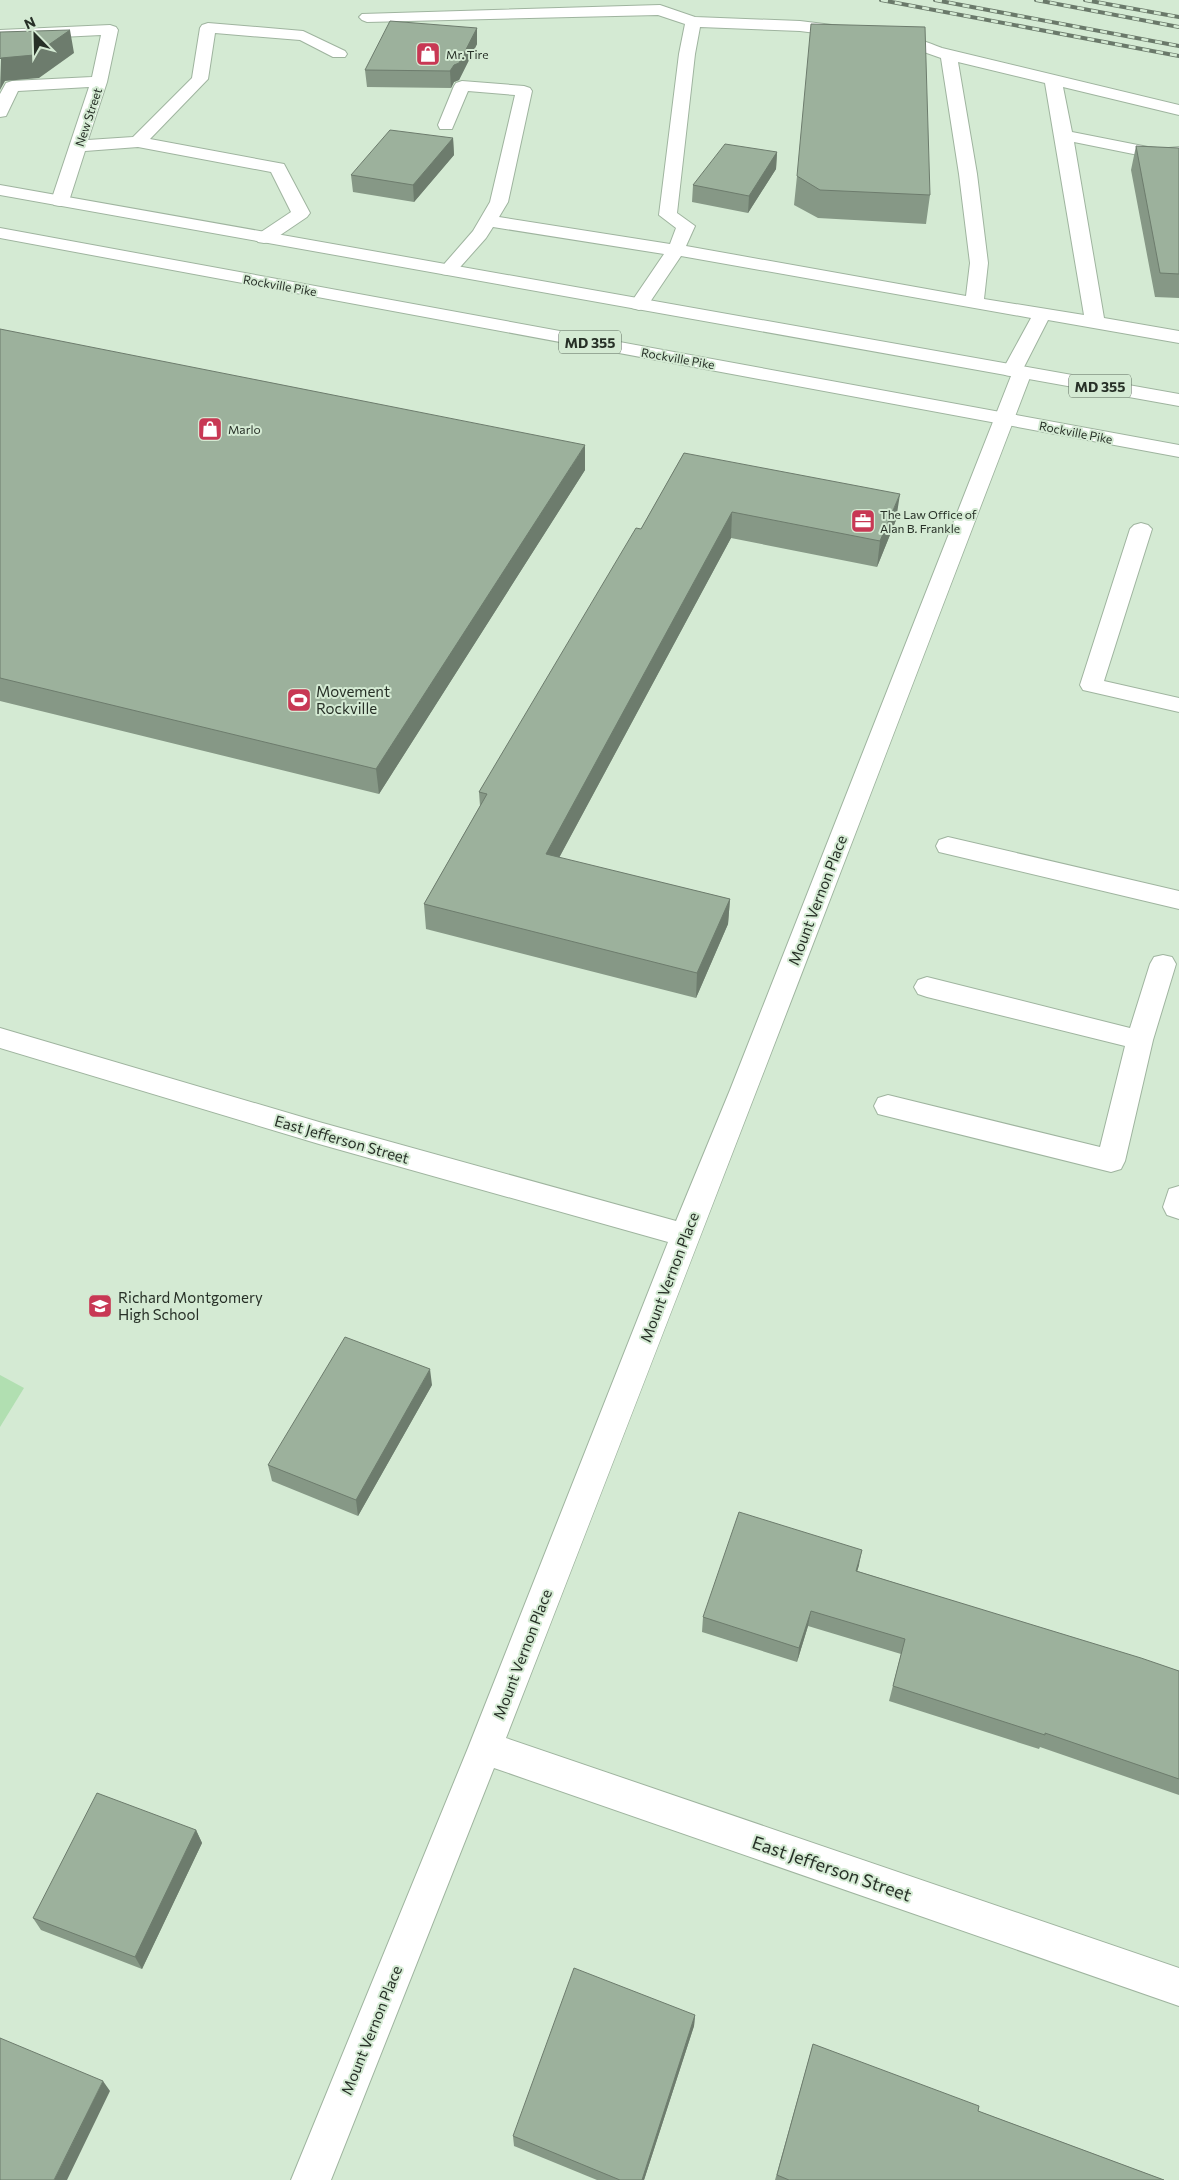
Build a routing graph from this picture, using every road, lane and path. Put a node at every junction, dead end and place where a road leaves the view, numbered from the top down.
1 (367, 17) dead end
2 (693, 22) junction
3 (0, 35) edge
4 (339, 54) dead end
5 (949, 55) junction
6 (1053, 80) junction
7 (99, 82) junction
8 (1179, 110) edge
9 (0, 112) edge
10 (446, 125) dead end
11 (1064, 135) junction
12 (138, 142) junction
13 (78, 146) junction
14 (1179, 152) edge
15 (0, 190) edge
16 (60, 202) junction
17 (488, 221) junction
18 (0, 233) edge
19 (264, 238) junction
20 (676, 250) junction
21 (448, 270) junction
22 (974, 303) junction
23 (639, 304) junction
24 (1042, 314) junction
25 (1095, 322) junction
26 (1179, 337) edge
27 (1017, 371) junction
28 (1179, 400) edge
29 (1004, 418) junction
30 (1179, 451) edge
31 (1141, 529) dead end
32 (1179, 704) edge
33 (948, 846) dead end
34 (1179, 900) edge
35 (1163, 964) dead end
36 (927, 987) dead end
37 (0, 1038) edge
38 (1140, 1040) junction
39 (888, 1106) dead end
40 (1179, 1197) edge
41 (1179, 1207) edge
42 (685, 1234) junction
43 (485, 1748) junction
44 (1179, 1987) edge
45 (311, 2180) edge

1 - 2 street
2 - 5 street
2 - 20 street
3 - 7 street, New Street
4 - 12 street
5 - 6 street
5 - 22 street
6 - 8 street
6 - 11 street
7 - 9 street
7 - 13 street, New Street
10 - 17 street
11 - 14 street
11 - 25 street
12 - 13 street
12 - 19 street
13 - 16 street, New Street
15 - 16 street, MD 355
16 - 19 street, MD 355
17 - 20 street
17 - 21 street
18 - 29 street, Rockville Pike / MD 355
19 - 21 street, MD 355
20 - 22 street
20 - 23 street
21 - 23 street, MD 355
22 - 24 street
23 - 27 street, MD 355
24 - 25 street
24 - 27 street, Mount Vernon Place
25 - 26 street
27 - 28 street, MD 355
27 - 29 street, Mount Vernon Place
29 - 30 street, Rockville Pike / MD 355
29 - 42 street, Mount Vernon Place
31 - 32 street
33 - 34 street
35 - 38 street
36 - 38 street
37 - 42 street, East Jefferson Street
38 - 39 street
40 - 41 street
42 - 43 street, Mount Vernon Place
43 - 44 street, East Jefferson Street
43 - 45 street, Mount Vernon Place

